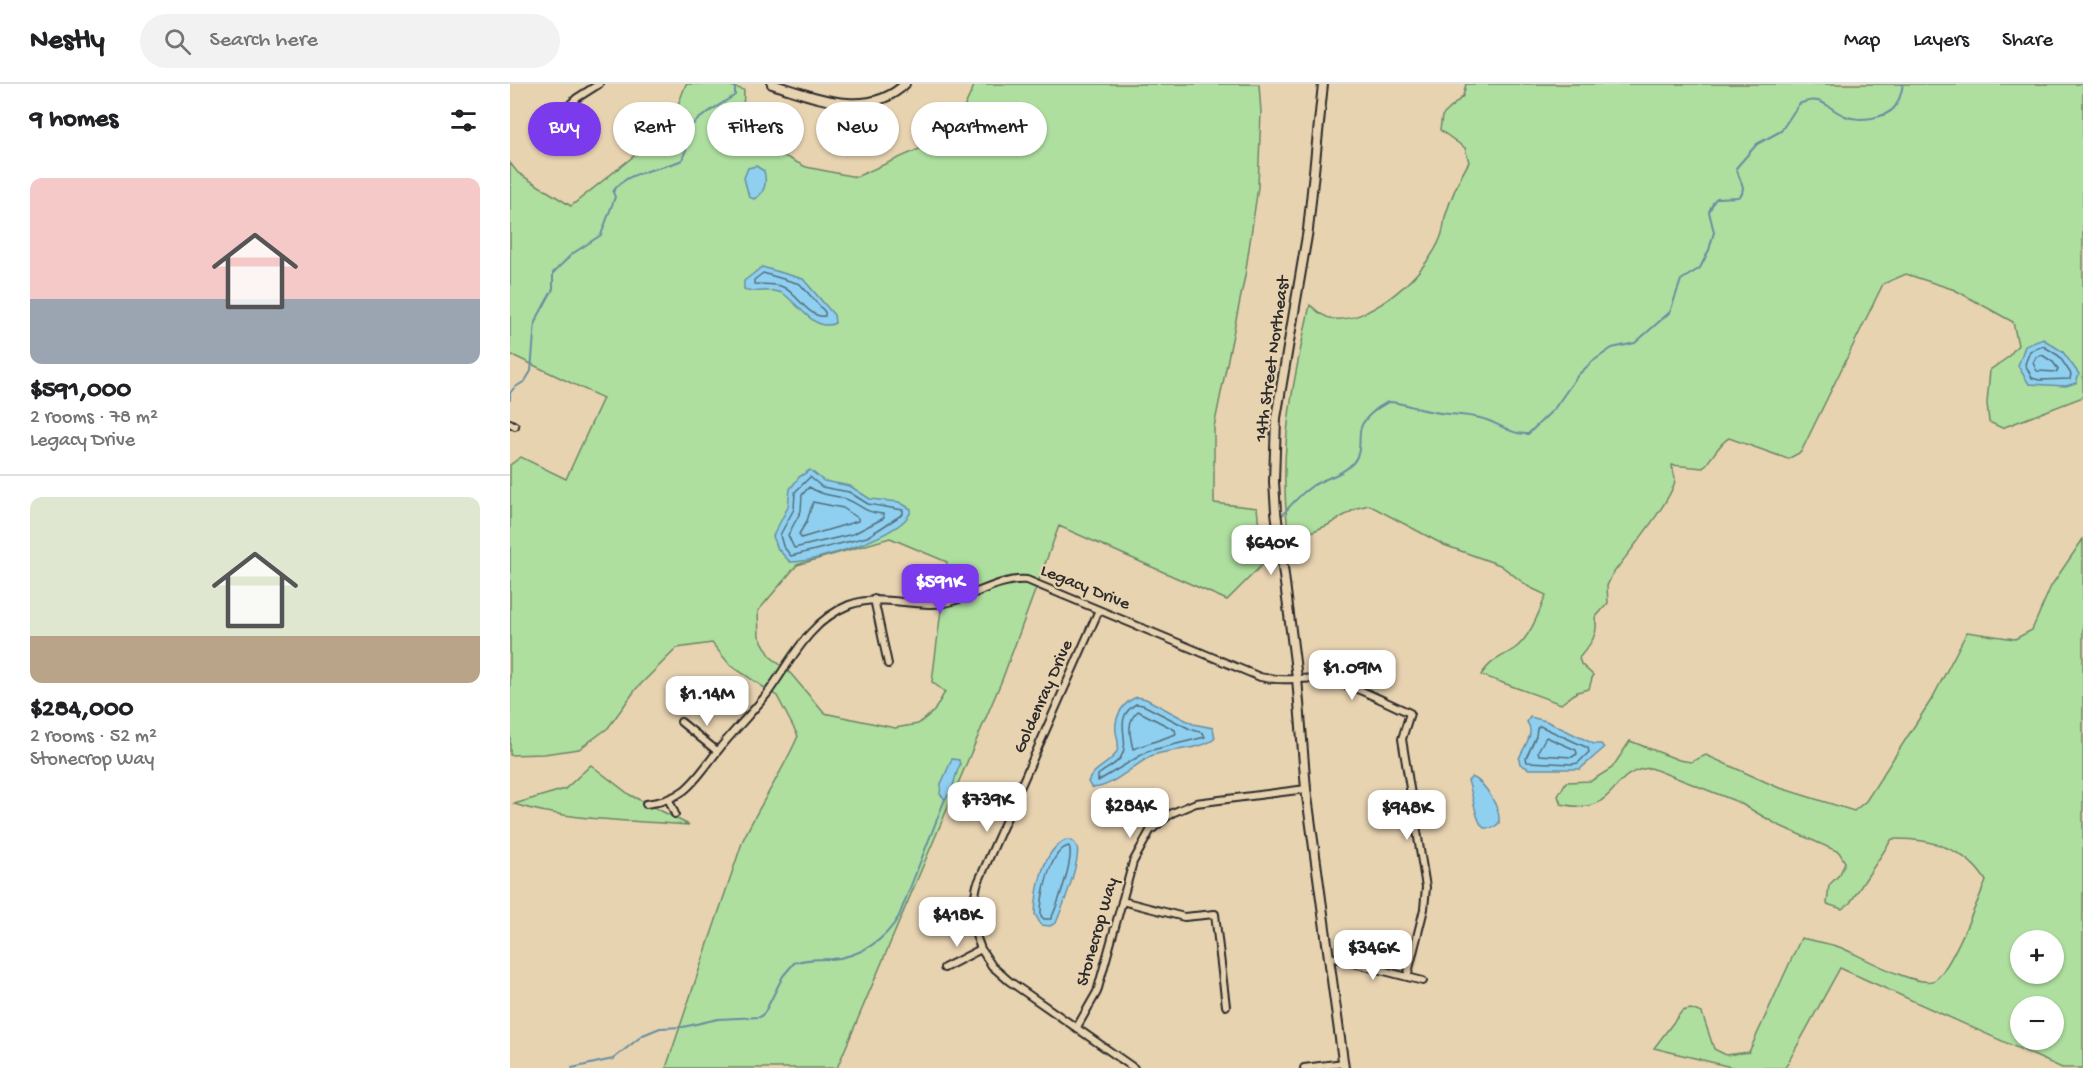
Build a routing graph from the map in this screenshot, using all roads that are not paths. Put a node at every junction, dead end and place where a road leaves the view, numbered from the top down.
1 (599, 84) edge
2 (771, 84) edge
3 (904, 84) edge
4 (1323, 84) edge
5 (573, 102) edge
6 (874, 599) junction
7 (1099, 610) junction
8 (888, 664) dead end
9 (1297, 678) junction
10 (681, 722) dead end
11 (717, 751) junction
12 (1306, 789) junction
13 (669, 800) junction
14 (646, 804) dead end
15 (675, 814) dead end
16 (1122, 901) junction
17 (981, 949) junction
18 (1329, 957) junction
19 (944, 968) dead end
20 (1407, 977) junction
21 (1423, 981) dead end
22 (1227, 1006) dead end
23 (1077, 1027) junction
24 (1344, 1066) edge
25 (1134, 1068) edge
26 (1304, 1068) edge

1 - 5 street
2 - 3 street
4 - 9 street, 14th Street Northeast
6 - 7 street, Legacy Drive
6 - 8 street
6 - 11 street, Legacy Drive
7 - 9 street, Legacy Drive
7 - 17 street, Goldenray Drive
9 - 12 street, 14th Street Northeast
9 - 20 street, Legacy Drive
10 - 11 street
11 - 13 street, Legacy Drive
12 - 16 street, Stonecrop Way
12 - 18 street, 14th Street Northeast
13 - 14 street, Legacy Drive
13 - 15 street
16 - 22 street
16 - 23 street, Stonecrop Way
17 - 19 street
17 - 23 street, Goldenray Drive
18 - 20 street
18 - 24 street, 14th Street Northeast
20 - 21 street
23 - 25 street, Goldenray Drive
24 - 26 street

